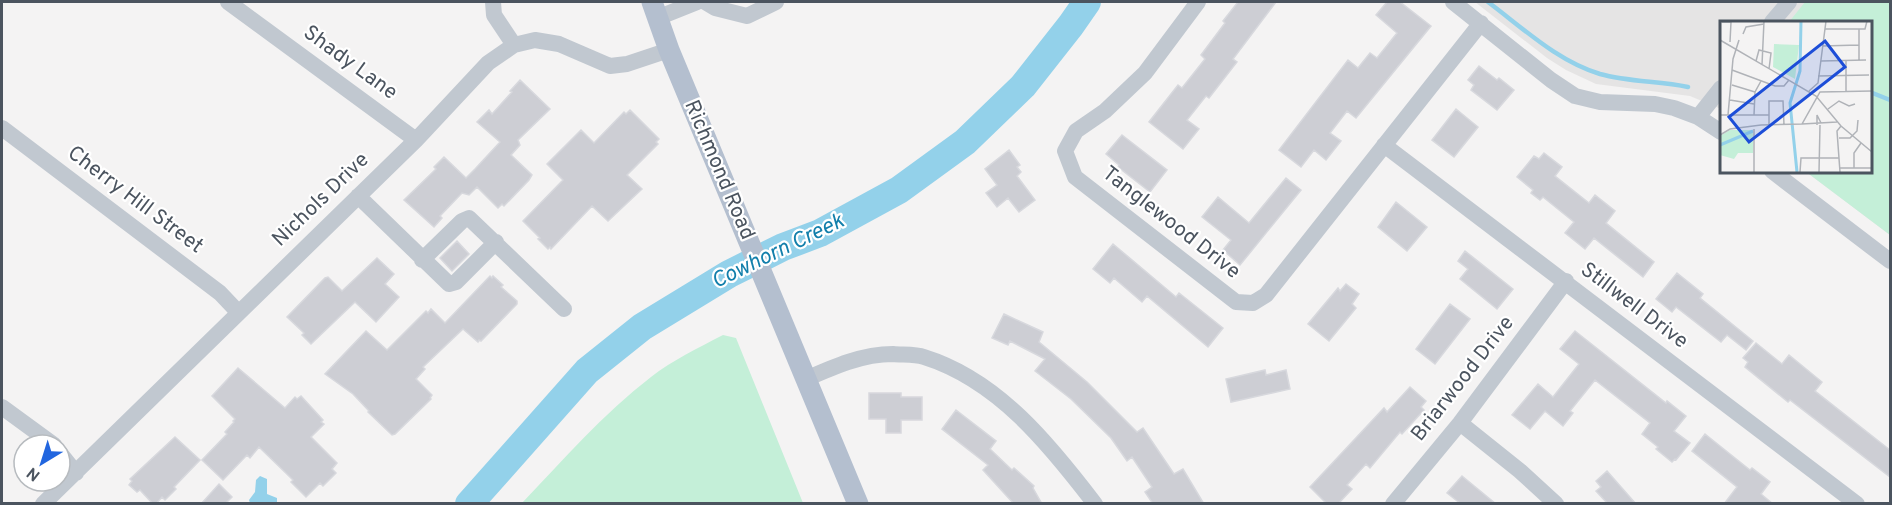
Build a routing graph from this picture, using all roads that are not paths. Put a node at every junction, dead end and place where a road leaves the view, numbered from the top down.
1 (228, 2) edge
2 (494, 2) edge
3 (697, 2) edge
4 (705, 2) edge
5 (776, 2) edge
6 (1198, 2) edge
7 (1453, 2) edge
8 (1788, 2) edge
9 (654, 10) edge
10 (1773, 21) edge
11 (1481, 23) junction
12 (514, 45) junction
13 (669, 50) junction
14 (1720, 89) edge
15 (1698, 117) junction
16 (2, 128) edge
17 (1720, 131) edge
18 (416, 140) junction
19 (1384, 145) junction
20 (1773, 172) edge
21 (358, 196) junction
22 (496, 242) junction
23 (423, 260) junction
24 (1890, 261) edge
25 (1566, 281) junction
26 (564, 309) dead end
27 (238, 312) junction
28 (806, 379) junction
29 (2, 407) edge
30 (1460, 423) junction
31 (38, 433) edge
32 (72, 468) edge
33 (76, 473) junction
34 (43, 504) edge
35 (858, 504) edge
36 (1095, 504) edge
37 (1393, 504) edge
38 (1556, 504) edge
39 (1857, 504) edge

1 - 18 street, Shady Lane
2 - 12 street
3 - 9 street
4 - 5 street
6 - 19 street, Tanglewood Drive
7 - 11 street
8 - 10 street
9 - 13 main road, Richmond Road
11 - 15 street
11 - 19 street, Tanglewood Drive
12 - 13 street, Nichols Drive
12 - 18 street, Nichols Drive
13 - 28 main road, Richmond Road
14 - 15 street
15 - 17 street
16 - 27 street, Cherry Hill Street
18 - 21 street, Nichols Drive
19 - 25 street, Stillwell Drive
20 - 24 street
21 - 23 street
21 - 27 street, Nichols Drive
22 - 23 street
22 - 23 street
22 - 26 street
25 - 30 street, Briarwood Drive
25 - 39 street, Stillwell Drive
27 - 33 street, Nichols Drive
28 - 35 main road, Richmond Road
28 - 36 street
29 - 31 street
30 - 37 street, Briarwood Drive
30 - 38 street
32 - 33 street
33 - 34 street, Nichols Drive

